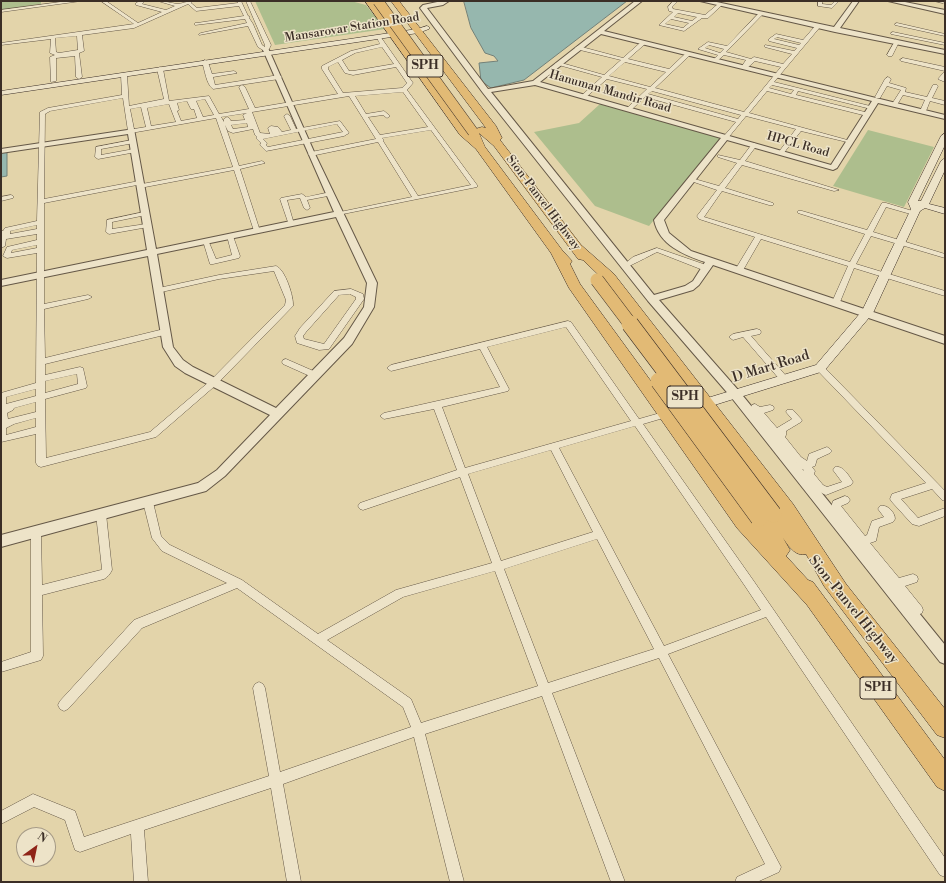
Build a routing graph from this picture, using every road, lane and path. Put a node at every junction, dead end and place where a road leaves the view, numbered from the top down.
1 (79, 1) edge
2 (103, 1) edge
3 (143, 1) edge
4 (160, 1) edge
5 (164, 1) edge
6 (248, 1) edge
7 (386, 1) edge
8 (446, 1) edge
9 (639, 1) edge
10 (676, 1) edge
11 (703, 1) edge
12 (821, 1) edge
13 (856, 1) edge
14 (891, 1) edge
15 (901, 1) edge
16 (936, 1) edge
17 (190, 2) edge
18 (240, 2) edge
19 (373, 2) edge
20 (396, 2) edge
21 (836, 2) edge
22 (943, 2) dead end
23 (53, 3) edge
24 (231, 3) edge
25 (916, 4) edge
26 (720, 5) junction
27 (181, 6) junction
28 (695, 8) dead end
29 (1, 11) edge
30 (945, 11) edge
31 (166, 12) junction
32 (676, 12) junction
33 (688, 14) junction
34 (761, 14) junction
35 (248, 17) junction
36 (700, 17) junction
37 (668, 19) junction
38 (197, 24) dead end
39 (251, 24) junction
40 (691, 24) junction
41 (138, 25) junction
42 (437, 26) junction
43 (818, 26) junction
44 (909, 28) junction
45 (420, 29) junction
46 (916, 29) junction
47 (834, 30) junction
48 (924, 31) junction
49 (599, 32) junction
50 (393, 33) junction
51 (893, 33) junction
52 (80, 34) junction
53 (201, 34) dead end
54 (904, 35) junction
55 (942, 35) edge
56 (378, 37) junction
57 (53, 38) junction
58 (920, 39) junction
59 (888, 40) junction
60 (910, 40) junction
61 (804, 42) junction
62 (899, 42) junction
63 (643, 43) junction
64 (944, 43) edge
65 (1, 44) edge
66 (384, 45) junction
67 (926, 45) junction
68 (720, 46) junction
69 (768, 46) dead end
70 (800, 47) junction
71 (578, 48) junction
72 (728, 48) junction
73 (267, 51) junction
74 (945, 52) edge
75 (713, 53) junction
76 (795, 53) junction
77 (688, 54) junction
78 (722, 54) junction
79 (890, 55) dead end
80 (339, 60) junction
81 (624, 60) junction
82 (716, 60) junction
83 (903, 60) dead end
84 (205, 62) junction
85 (558, 64) junction
86 (398, 65) junction
87 (784, 66) junction
88 (744, 67) junction
89 (160, 69) junction
90 (945, 70) edge
91 (669, 71) junction
92 (234, 73) dead end
93 (119, 74) junction
94 (777, 75) junction
95 (209, 76) junction
96 (79, 77) junction
97 (279, 77) junction
98 (605, 77) junction
99 (945, 80) edge
100 (53, 81) junction
101 (535, 83) junction
102 (770, 83) junction
103 (935, 86) dead end
104 (242, 87) dead end
105 (1, 89) edge
106 (650, 89) junction
107 (765, 89) junction
108 (797, 89) junction
109 (904, 89) junction
110 (404, 90) junction
111 (486, 91) junction
112 (1, 93) edge
113 (351, 94) junction
114 (341, 95) junction
115 (644, 95) junction
116 (125, 96) junction
117 (792, 96) junction
118 (583, 97) junction
119 (877, 98) junction
120 (929, 99) junction
121 (844, 101) junction
122 (945, 103) edge
123 (895, 104) junction
124 (290, 105) junction
125 (831, 105) junction
126 (839, 107) junction
127 (127, 108) junction
128 (628, 110) junction
129 (827, 111) dead end
130 (869, 111) junction
131 (923, 111) junction
132 (251, 113) junction
133 (744, 114) junction
134 (364, 116) junction
135 (387, 116) dead end
136 (945, 116) edge
137 (218, 117) junction
138 (199, 120) junction
139 (739, 121) junction
140 (179, 123) junction
141 (225, 123) junction
142 (251, 123) junction
143 (262, 124) dead end
144 (342, 127) junction
145 (149, 128) junction
146 (432, 128) junction
147 (298, 129) junction
148 (799, 129) junction
149 (325, 130) dead end
150 (130, 131) junction
151 (478, 131) junction
152 (945, 136) edge
153 (726, 137) junction
154 (380, 138) junction
155 (306, 141) junction
156 (849, 142) junction
157 (41, 144) junction
158 (498, 144) junction
159 (754, 145) junction
160 (133, 146) junction
161 (480, 147) junction
162 (942, 149) edge
163 (1, 151) edge
164 (781, 153) junction
165 (311, 154) junction
166 (720, 156) dead end
167 (740, 161) junction
168 (262, 163) dead end
169 (944, 166) edge
170 (236, 168) junction
171 (692, 180) junction
172 (140, 184) junction
173 (721, 188) junction
174 (836, 190) dead end
175 (331, 194) junction
176 (11, 197) dead end
177 (415, 197) junction
178 (1, 199) edge
179 (304, 199) junction
180 (41, 202) junction
181 (771, 204) dead end
182 (918, 204) junction
183 (945, 205) edge
184 (307, 208) dead end
185 (945, 211) edge
186 (800, 212) dead end
187 (144, 214) junction
188 (340, 214) junction
189 (291, 224) junction
190 (146, 226) junction
191 (40, 228) junction
192 (257, 231) junction
193 (869, 233) junction
194 (1, 234) edge
195 (230, 236) junction
196 (758, 236) junction
197 (9, 238) dead end
198 (206, 241) junction
199 (900, 243) junction
200 (1, 246) edge
201 (578, 248) junction
202 (151, 252) junction
203 (557, 253) junction
204 (945, 256) edge
205 (708, 264) junction
206 (852, 265) junction
207 (626, 266) junction
208 (739, 270) junction
209 (40, 275) junction
210 (886, 275) junction
211 (592, 281) junction
212 (1, 283) edge
213 (157, 291) junction
214 (945, 294) edge
215 (88, 297) dead end
216 (652, 299) junction
217 (373, 300) junction
218 (359, 301) junction
219 (836, 302) junction
220 (40, 307) junction
221 (867, 313) junction
222 (164, 332) junction
223 (757, 332) dead end
224 (745, 334) junction
225 (733, 337) dead end
226 (945, 340) edge
227 (482, 345) junction
228 (311, 347) dead end
229 (335, 354) junction
230 (82, 360) junction
231 (41, 362) junction
232 (286, 362) dead end
233 (391, 368) dead end
234 (820, 368) junction
235 (315, 375) junction
236 (784, 379) junction
237 (41, 380) junction
238 (213, 383) junction
239 (735, 394) junction
240 (4, 395) edge
241 (41, 399) junction
242 (706, 403) junction
243 (437, 405) junction
244 (770, 408) dead end
245 (790, 412) dead end
246 (278, 414) junction
247 (667, 414) junction
248 (41, 415) junction
249 (384, 416) dead end
250 (637, 423) junction
251 (41, 429) junction
252 (2, 437) edge
253 (774, 437) junction
254 (554, 447) junction
255 (827, 451) dead end
256 (799, 467) junction
257 (838, 470) dead end
258 (463, 472) junction
259 (933, 485) junction
260 (945, 498) edge
261 (845, 500) dead end
262 (148, 502) junction
263 (362, 506) dead end
264 (883, 508) dead end
265 (945, 512) edge
266 (101, 514) junction
267 (766, 516) junction
268 (36, 532) junction
269 (600, 534) junction
270 (1, 541) edge
271 (859, 542) junction
272 (498, 566) junction
273 (913, 579) dead end
274 (238, 583) junction
275 (892, 585) junction
276 (838, 588) junction
277 (38, 591) junction
278 (812, 598) junction
279 (918, 610) dead end
280 (768, 612) junction
281 (319, 639) junction
282 (661, 652) junction
283 (945, 657) edge
284 (1, 667) edge
285 (260, 688) dead end
286 (544, 691) junction
287 (64, 705) dead end
288 (945, 727) edge
289 (418, 730) junction
290 (945, 779) edge
291 (276, 780) junction
292 (1, 818) edge
293 (137, 826) junction
294 (945, 870) edge
295 (140, 882) edge
296 (294, 882) edge
297 (457, 882) edge
298 (618, 882) edge
299 (742, 882) edge

1 - 23 street
2 - 41 street
3 - 31 street
4 - 27 street
5 - 27 street
6 - 73 street
7 - 151 highway, SPH
8 - 42 street
9 - 49 street
10 - 32 street
11 - 26 street
12 - 21 street
13 - 47 street
14 - 25 street
15 - 25 street
16 - 22 street
17 - 24 street
17 - 27 street
18 - 24 street
18 - 35 street
19 - 50 highway
19 - 151 highway, SPH, bridge
20 - 45 highway
23 - 29 street
25 - 30 street
26 - 34 street
26 - 36 street
27 - 31 street
28 - 33 street
31 - 41 street
32 - 33 street
32 - 37 street
33 - 36 street
34 - 43 street
34 - 72 street
35 - 38 street
35 - 39 street
36 - 40 street
37 - 40 street
37 - 40 street
39 - 53 street
39 - 73 street
41 - 52 street
42 - 45 street
42 - 111 street
43 - 47 street
43 - 61 street
44 - 46 street
44 - 51 street
44 - 54 street
45 - 50 main road, Mansarovar Station Road
45 - 158 highway
46 - 48 street
46 - 60 street
47 - 59 street
48 - 55 street
48 - 58 street
49 - 63 street
49 - 71 street
50 - 56 main road, Mansarovar Station Road
50 - 73 main road, Mansarovar Station Road
50 - 161 highway
51 - 54 street
51 - 59 street
52 - 57 street
52 - 57 street
54 - 60 street
54 - 62 street
55 - 67 street
56 - 66 street
56 - 73 main road, Mansarovar Station Road
57 - 65 street
58 - 60 street
58 - 67 street
59 - 62 street
60 - 67 street
61 - 70 street
61 - 70 street
62 - 67 street
62 - 79 street
63 - 77 street
63 - 81 street
64 - 67 street
64 - 74 street
66 - 80 street
66 - 86 street
67 - 74 street
68 - 72 street
68 - 75 street
68 - 75 street
69 - 76 street
70 - 76 street
71 - 81 street
71 - 85 street
72 - 78 street
73 - 84 main road, Mansarovar Station Road
73 - 93 main road, Mansarovar Station Road
73 - 97 street
75 - 78 street
76 - 87 street
77 - 82 street
77 - 91 street
78 - 82 street
78 - 88 street
80 - 86 street
80 - 114 street
81 - 91 street
81 - 98 street
82 - 88 street
83 - 90 street
84 - 89 main road, Mansarovar Station Road
84 - 95 street
85 - 98 street
85 - 101 street
86 - 110 street
87 - 88 street
87 - 94 street
88 - 94 street
89 - 93 main road, Mansarovar Station Road
89 - 127 street
90 - 99 street
91 - 106 street
92 - 95 street
93 - 96 main road, Mansarovar Station Road
93 - 112 main road, Mansarovar Station Road
93 - 116 street
94 - 102 street
94 - 119 street
95 - 97 street
96 - 100 main road, Mansarovar Station Road
96 - 100 street
97 - 124 street
98 - 106 street
98 - 118 street
100 - 105 main road, Mansarovar Station Road
101 - 111 street, Hanuman Mandir Road
101 - 118 street, Hanuman Mandir Road
102 - 107 street
102 - 108 street
103 - 120 street
104 - 132 street
106 - 115 street
106 - 133 street
107 - 117 street
107 - 133 street
108 - 117 street
108 - 121 street
109 - 119 street
109 - 120 street
109 - 123 street
110 - 113 street
110 - 146 street
111 - 207 street
113 - 114 street
113 - 134 street
114 - 124 street
115 - 128 street
115 - 139 street
116 - 127 street
116 - 157 street
117 - 125 street
118 - 128 street, Hanuman Mandir Road
119 - 123 street
119 - 130 street, HPCL Road
120 - 122 street
120 - 131 street
121 - 126 street
121 - 130 street
123 - 131 street
124 - 132 street
124 - 147 street
125 - 126 street
125 - 129 street
126 - 130 street
127 - 150 street
128 - 153 street, Hanuman Mandir Road
130 - 156 street, HPCL Road
131 - 136 street
132 - 137 street
132 - 141 street
132 - 142 street
133 - 139 street
133 - 148 street
134 - 135 street
134 - 154 street
137 - 138 street
137 - 138 street
137 - 141 street
138 - 140 street
138 - 140 street
139 - 153 street
140 - 145 street
140 - 145 street
141 - 142 street
141 - 170 street
142 - 143 street
142 - 147 street
144 - 147 street
144 - 149 street
144 - 155 street
145 - 150 street
146 - 154 street
146 - 177 street
147 - 155 street
147 - 155 street
148 - 156 street
148 - 164 street
150 - 157 street
150 - 160 street
151 - 158 highway, Sion-Panvel Highway / SPH
151 - 161 highway, Sion-Panvel Highway / SPH
152 - 162 main road, D Mart Road
153 - 159 street, HPCL Road
153 - 171 street
154 - 165 street
154 - 177 street
155 - 165 street
156 - 164 street, HPCL Road
157 - 163 street
157 - 180 street
158 - 201 highway, Sion-Panvel Highway / SPH
159 - 164 street, HPCL Road
159 - 167 street
160 - 160 street
160 - 172 street
161 - 203 highway, Sion-Panvel Highway / SPH
162 - 182 main road, D Mart Road
165 - 175 street
166 - 167 street
167 - 173 street
167 - 174 street
168 - 170 street
169 - 182 main road, D Mart Road
170 - 172 street
170 - 192 street
171 - 173 street
171 - 205 street
172 - 180 street
172 - 187 street
173 - 181 street
173 - 196 street
175 - 179 street
175 - 188 street
176 - 178 street
177 - 188 street
179 - 184 street
179 - 189 street
180 - 191 street
182 - 183 main road
182 - 185 main road
182 - 193 street
182 - 199 main road, D Mart Road
186 - 193 street
187 - 190 street
187 - 190 street
188 - 189 street
188 - 217 street
189 - 192 street
190 - 202 street
191 - 197 street
191 - 209 street
192 - 195 street
193 - 199 street
193 - 206 street
194 - 200 street
195 - 198 street
195 - 198 street
196 - 206 street
196 - 208 street
198 - 202 street
199 - 204 street
199 - 210 main road, D Mart Road
201 - 211 highway, Sion-Panvel Highway / SPH
201 - 242 highway
202 - 209 street
202 - 213 street
203 - 211 highway, Sion-Panvel Highway / SPH
203 - 247 highway
205 - 207 street
205 - 208 street
205 - 216 street
206 - 210 street
206 - 219 street
207 - 216 street
208 - 219 street
209 - 212 street
209 - 220 street
210 - 214 street
210 - 221 main road, D Mart Road
211 - 267 highway, SPH, bridge
213 - 222 street
213 - 238 street
215 - 220 street
216 - 239 street
217 - 218 street
217 - 229 street
218 - 218 street
219 - 221 street
220 - 231 street
221 - 226 street
221 - 234 main road, D Mart Road
222 - 230 street
222 - 238 street
223 - 224 street
224 - 225 street
224 - 236 street
227 - 233 street
227 - 243 street
227 - 250 street
228 - 229 street
229 - 235 street
230 - 231 street
230 - 237 street
231 - 237 street
232 - 235 street
234 - 236 main road, D Mart Road
234 - 259 street
235 - 246 street
236 - 239 main road, D Mart Road
237 - 240 street
237 - 241 street
237 - 241 street
238 - 246 street
238 - 251 street
239 - 242 main road, D Mart Road
239 - 253 street
240 - 241 street
241 - 248 street
241 - 248 street
242 - 247 main road, D Mart Road
242 - 276 highway
243 - 249 street
243 - 258 street
244 - 253 street
245 - 253 street
246 - 262 street
247 - 250 street
247 - 278 highway
248 - 251 street
248 - 252 street
250 - 254 street
250 - 280 street
251 - 252 street
253 - 256 street
254 - 258 street
254 - 269 street
255 - 256 street
256 - 257 street
256 - 271 street
258 - 263 street
258 - 272 street
259 - 260 street
259 - 265 street
261 - 271 street
262 - 266 street
262 - 274 street
264 - 271 street
266 - 268 street
266 - 277 street
267 - 276 highway, Sion-Panvel Highway / SPH
267 - 278 highway, Sion-Panvel Highway / SPH
268 - 270 street
268 - 277 street
269 - 272 street
269 - 282 street
271 - 275 street
272 - 281 street
272 - 286 street
273 - 275 street
274 - 281 street
274 - 287 street
275 - 279 street
275 - 283 street
276 - 288 highway, Sion-Panvel Highway / SPH
277 - 284 street
278 - 290 highway, Sion-Panvel Highway / SPH
280 - 282 street
280 - 294 street
281 - 289 street
282 - 286 street
282 - 299 street
285 - 291 street
286 - 289 street
286 - 298 street
289 - 291 street
289 - 297 street
291 - 293 street
291 - 296 street
292 - 293 street
293 - 295 street

